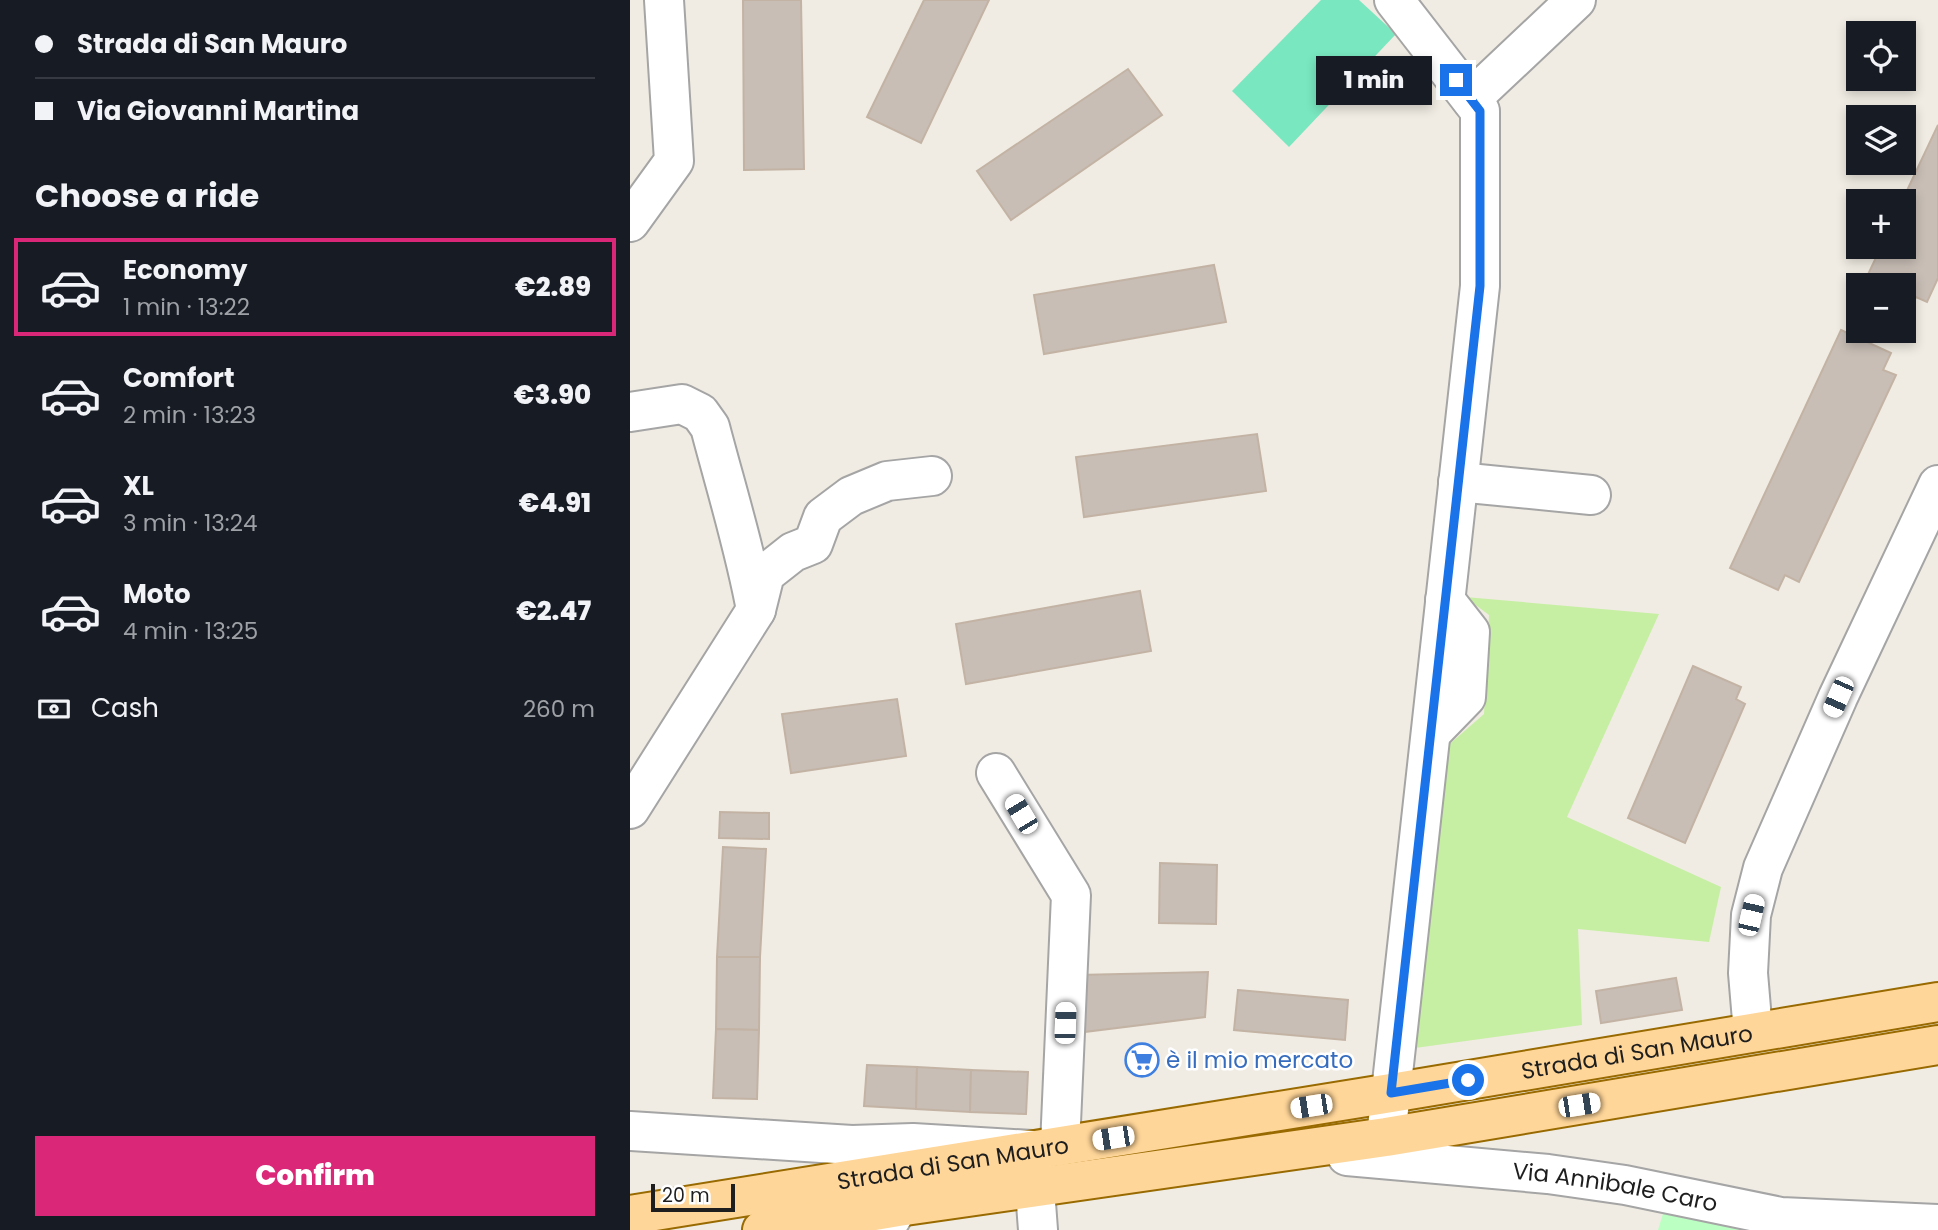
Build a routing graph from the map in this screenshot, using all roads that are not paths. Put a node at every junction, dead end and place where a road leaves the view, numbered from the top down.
1 (664, 0) edge
2 (1394, 0) edge
3 (1576, 0) edge
4 (1471, 99) junction
5 (630, 222) edge
6 (630, 412) edge
7 (932, 476) dead end
8 (1458, 482) junction
9 (1938, 485) edge
10 (1591, 495) dead end
11 (756, 610) junction
12 (996, 773) dead end
13 (630, 808) edge
14 (1938, 1002) edge
15 (1753, 1032) junction
16 (1938, 1045) edge
17 (1391, 1093) junction
18 (630, 1131) edge
19 (1386, 1137) junction
20 (852, 1145) junction
21 (1046, 1148) junction
22 (1289, 1151) junction
23 (874, 1176) junction
24 (1034, 1188) junction
25 (630, 1215) edge
26 (891, 1219) edge
27 (1938, 1224) edge
28 (1857, 1226) edge
29 (762, 1230) edge
30 (1038, 1230) edge

1 - 5 street
2 - 4 street
3 - 4 street
4 - 8 street
6 - 11 street
7 - 11 street
8 - 10 street
8 - 17 street
9 - 15 street
11 - 13 street
12 - 21 street
14 - 15 main road, Strada di San Mauro
15 - 17 main road, Strada di San Mauro
16 - 19 main road, Strada di San Mauro
17 - 19 street
17 - 21 main road, Strada di San Mauro
18 - 20 street
19 - 22 main road, Strada di San Mauro
20 - 21 street
20 - 23 street
21 - 23 main road, Strada di San Mauro
21 - 24 street
22 - 24 main road, Strada di San Mauro
22 - 28 street, Via Annibale Caro
23 - 25 main road, Strada di San Mauro
23 - 26 street
24 - 26 main road, Strada di San Mauro
24 - 30 street
26 - 29 main road, Strada di San Mauro
27 - 28 street, Via Annibale Caro

